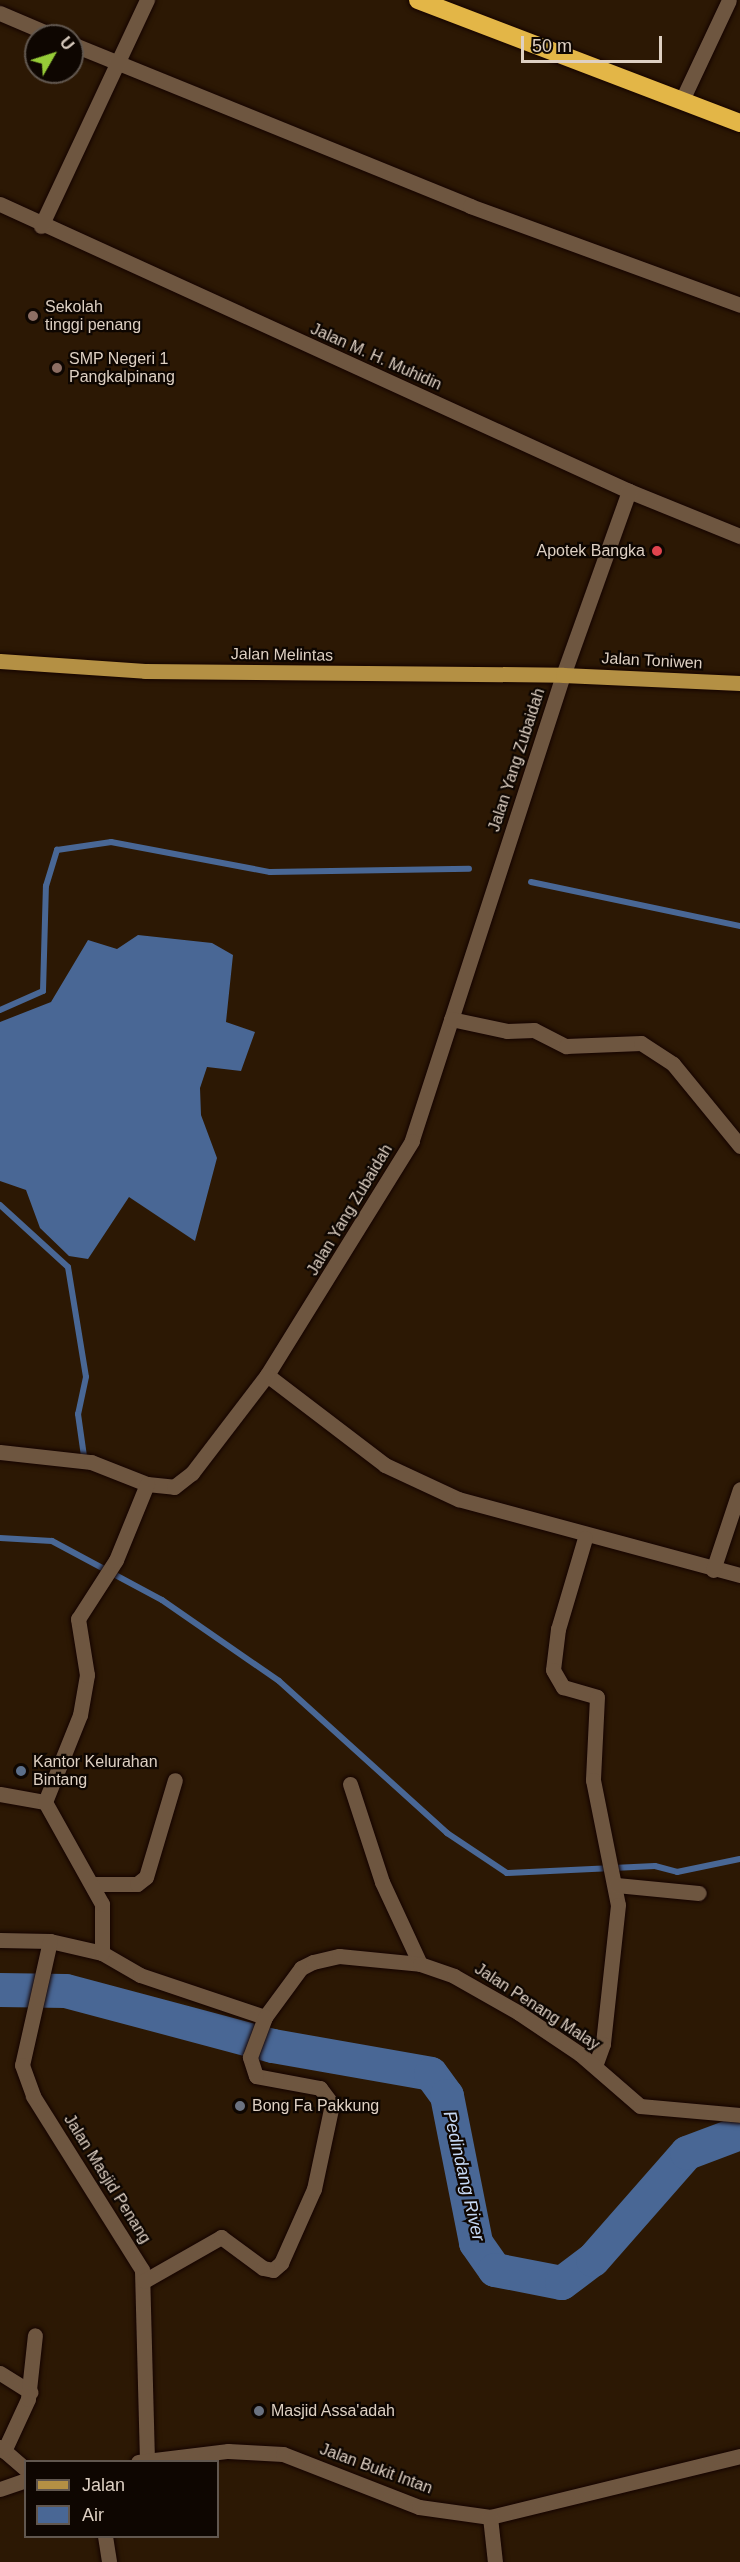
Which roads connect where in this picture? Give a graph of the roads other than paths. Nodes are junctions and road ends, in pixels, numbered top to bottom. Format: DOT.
graph roads {
  1 [pos="147,0"];
  2 [pos="729,0"];
  3 [pos="424,1"];
  4 [pos="0,14"];
  5 [pos="25,24"];
  6 [pos="84,49"];
  7 [pos="119,63"];
  8 [pos="682,100"];
  9 [pos="740,123"];
  10 [pos="0,204"];
  11 [pos="41,226"];
  12 [pos="740,305"];
  13 [pos="629,491"];
  14 [pos="740,536"];
  15 [pos="0,661"];
  16 [pos="563,675"];
  17 [pos="740,683"];
  18 [pos="451,1019"];
  19 [pos="740,1146"];
  20 [pos="267,1375"];
  21 [pos="0,1452"];
  22 [pos="147,1484"];
  23 [pos="740,1489"];
  24 [pos="585,1538"];
  25 [pos="713,1570"];
  26 [pos="740,1575"];
  27 [pos="175,1780"];
  28 [pos="350,1784"];
  29 [pos="0,1794"];
  30 [pos="45,1802"];
  31 [pos="616,1882"];
  32 [pos="94,1884"];
  33 [pos="699,1893"];
  34 [pos="0,1940"];
  35 [pos="50,1941"];
  36 [pos="102,1953"];
  37 [pos="420,1964"];
  38 [pos="265,2017"];
  39 [pos="595,2066"];
  40 [pos="740,2115"];
  41 [pos="144,2281"];
  42 [pos="35,2336"];
  43 [pos="0,2373"];
  44 [pos="30,2392"];
  45 [pos="2,2449"];
  46 [pos="740,2456"];
  47 [pos="142,2460"];
  48 [pos="151,2460"];
  49 [pos="24,2468"];
  50 [pos="24,2481"];
  51 [pos="0,2489"];
  52 [pos="490,2517"];
  53 [pos="105,2538"];
  54 [pos="109,2562"];
  55 [pos="495,2562"];
  1 -- 7 [label="street"];
  2 -- 8 [label="street"];
  3 -- 8 [label="highway"];
  4 -- 5 [label="street"];
  6 -- 7 [label="street"];
  7 -- 11 [label="street"];
  7 -- 12 [label="street"];
  8 -- 9 [label="highway"];
  10 -- 11 [label="street, Jalan M. H. Muhidin"];
  11 -- 13 [label="street, Jalan M. H. Muhidin"];
  13 -- 14 [label="street, Jalan M. H. Muhidin"];
  13 -- 16 [label="street, Jalan Yang Zubaidah"];
  15 -- 16 [label="main road, Jalan Melintas"];
  16 -- 17 [label="main road, Jalan Toniwen"];
  16 -- 18 [label="street, Jalan Yang Zubaidah"];
  18 -- 19 [label="street"];
  18 -- 20 [label="street, Jalan Yang Zubaidah"];
  20 -- 22 [label="street, Jalan Yang Zubaidah"];
  20 -- 24 [label="street"];
  21 -- 22 [label="street, Jalan Yang Zubaidah"];
  22 -- 30 [label="street"];
  23 -- 25 [label="street"];
  24 -- 25 [label="street"];
  24 -- 31 [label="street"];
  25 -- 26 [label="street"];
  27 -- 32 [label="street"];
  28 -- 37 [label="street"];
  29 -- 30 [label="street"];
  30 -- 32 [label="street"];
  31 -- 33 [label="street"];
  31 -- 39 [label="street"];
  32 -- 36 [label="street"];
  34 -- 35 [label="street"];
  35 -- 36 [label="street"];
  35 -- 41 [label="street, Jalan Masjid Penang"];
  36 -- 38 [label="street"];
  37 -- 38 [label="street, Jalan Penang Malay"];
  37 -- 39 [label="street, Jalan Penang Malay"];
  38 -- 41 [label="street, Jalan Penang Malay"];
  39 -- 40 [label="street, Jalan Penang Malay"];
  41 -- 47 [label="street, Jalan Masjid Penang"];
  42 -- 44 [label="street"];
  43 -- 44 [label="street"];
  44 -- 45 [label="street"];
  45 -- 49 [label="street"];
  46 -- 52 [label="street, Jalan Bukit Intan"];
  48 -- 52 [label="street, Jalan Bukit Intan"];
  50 -- 51 [label="street"];
  52 -- 55 [label="street"];
  53 -- 54 [label="street"];
}
